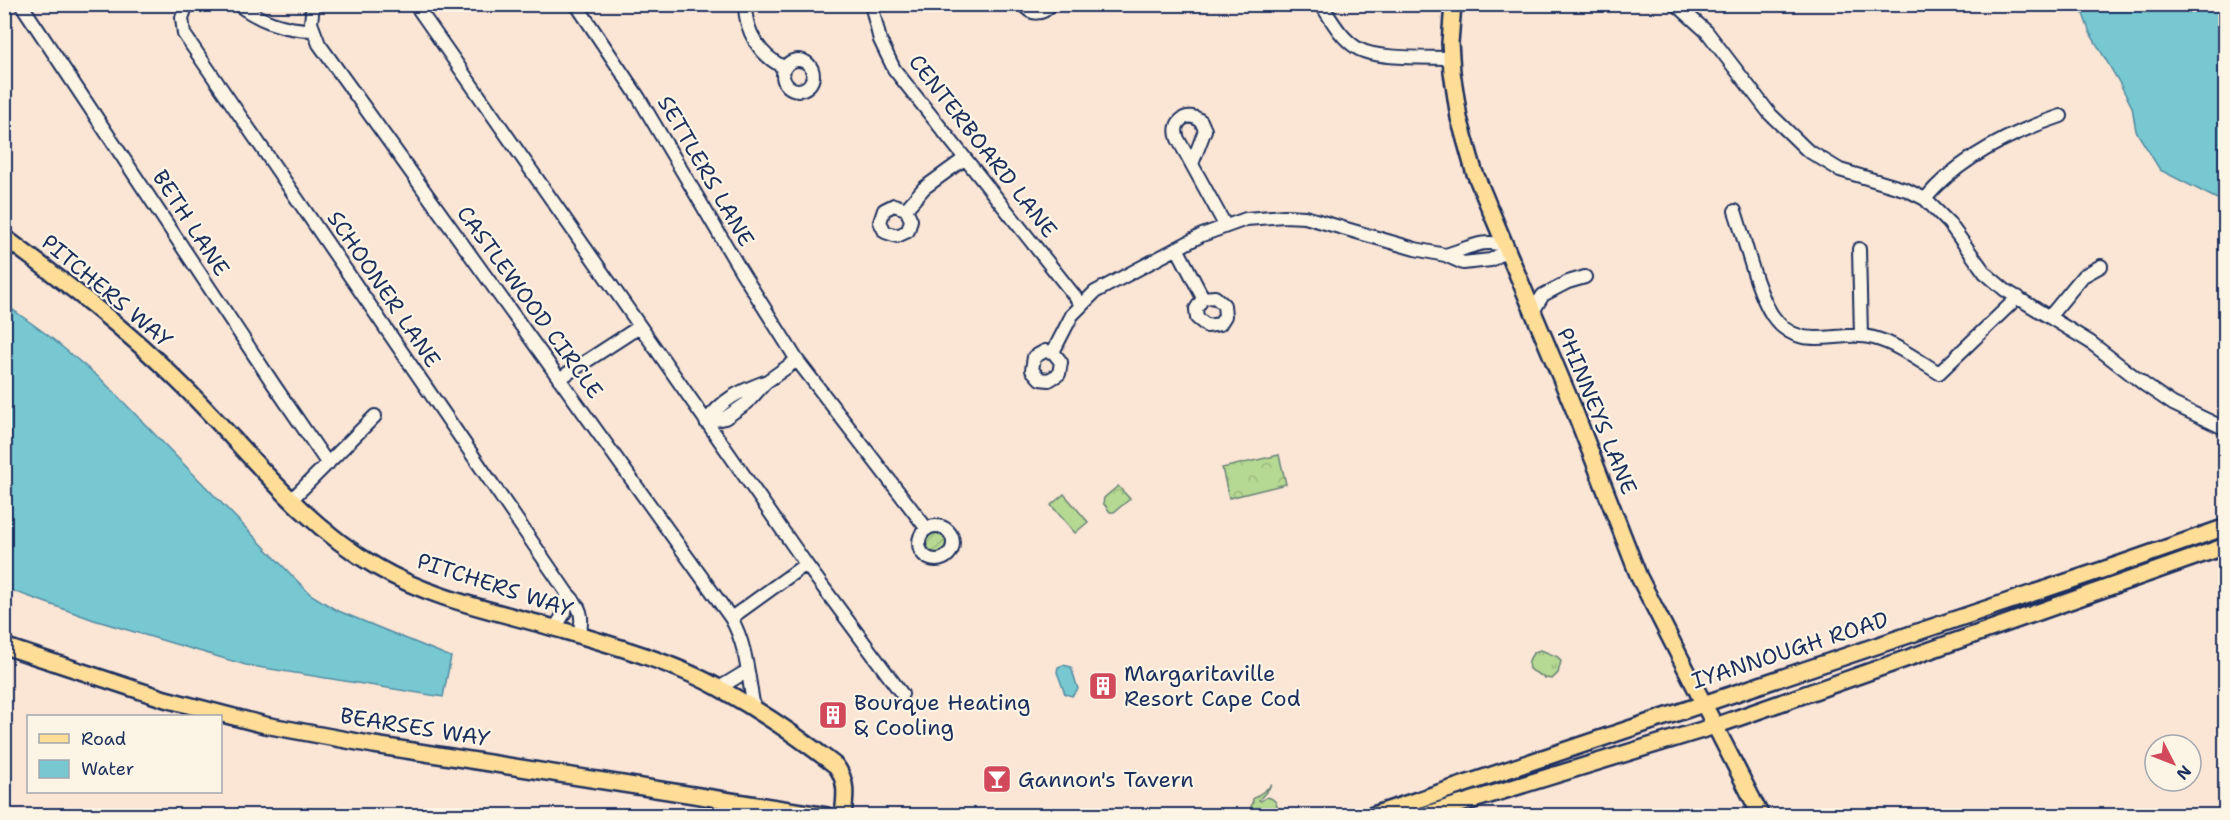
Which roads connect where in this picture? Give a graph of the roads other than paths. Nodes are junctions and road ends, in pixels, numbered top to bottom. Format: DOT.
graph roads {
  1 [pos="21,4"];
  2 [pos="187,4"];
  3 [pos="237,4"];
  4 [pos="313,4"];
  5 [pos="414,4"];
  6 [pos="576,4"];
  7 [pos="746,4"];
  8 [pos="871,4"];
  9 [pos="1023,4"];
  10 [pos="1051,4"];
  11 [pos="1321,4"];
  12 [pos="1453,4"];
  13 [pos="1676,4"];
  14 [pos="313,30"];
  15 [pos="1451,58"];
  16 [pos="785,68"];
  17 [pos="2061,116"];
  18 [pos="964,159"];
  19 [pos="1192,164"];
  20 [pos="1925,199"];
  21 [pos="906,209"];
  22 [pos="1735,211"];
  23 [pos="1225,225"];
  24 [pos="4,237"];
  25 [pos="1505,246"];
  26 [pos="1177,248"];
  27 [pos="1859,249"];
  28 [pos="1445,255"];
  29 [pos="2101,266"];
  30 [pos="1585,277"];
  31 [pos="2018,297"];
  32 [pos="1203,298"];
  33 [pos="1081,304"];
  34 [pos="1532,313"];
  35 [pos="2050,316"];
  36 [pos="639,327"];
  37 [pos="1861,336"];
  38 [pos="1053,352"];
  39 [pos="797,360"];
  40 [pos="559,379"];
  41 [pos="375,416"];
  42 [pos="706,422"];
  43 [pos="2226,429"];
  44 [pos="328,464"];
  45 [pos="291,500"];
  46 [pos="2226,527"];
  47 [pos="927,529"];
  48 [pos="2226,546"];
  49 [pos="806,564"];
  50 [pos="567,593"];
  51 [pos="730,618"];
  52 [pos="555,628"];
  53 [pos="579,636"];
  54 [pos="4,646"];
  55 [pos="747,671"];
  56 [pos="718,688"];
  57 [pos="902,694"];
  58 [pos="1703,703"];
  59 [pos="754,708"];
  60 [pos="1715,726"];
  61 [pos="827,816"];
  62 [pos="843,816"];
  63 [pos="1370,816"];
  64 [pos="1421,816"];
  65 [pos="1761,816"];
  1 -- 44 [label="street, BETH LANE"];
  2 -- 50 [label="street, SCHOONER LANE"];
  3 -- 14 [label="street"];
  4 -- 14 [label="street, CASTLEWOOD CIRCLE"];
  5 -- 36 [label="street"];
  6 -- 39 [label="street, SETTLERS LANE"];
  7 -- 16 [label="street"];
  8 -- 18 [label="street, CENTERBOARD LANE"];
  9 -- 10 [label="street"];
  11 -- 15 [label="street"];
  12 -- 15 [label="main road, PHINNEYS LANE"];
  13 -- 20 [label="street"];
  14 -- 40 [label="street, CASTLEWOOD CIRCLE"];
  15 -- 25 [label="main road, PHINNEYS LANE"];
  17 -- 20 [label="street"];
  18 -- 21 [label="street"];
  18 -- 33 [label="street, CENTERBOARD LANE"];
  19 -- 23 [label="street"];
  20 -- 31 [label="street"];
  22 -- 37 [label="street"];
  23 -- 26 [label="street"];
  23 -- 28 [label="street"];
  24 -- 45 [label="main road, PITCHERS WAY"];
  25 -- 28 [label="street"];
  25 -- 28 [label="street"];
  25 -- 34 [label="main road, PHINNEYS LANE"];
  26 -- 32 [label="street"];
  26 -- 33 [label="street"];
  27 -- 37 [label="street"];
  29 -- 35 [label="street"];
  30 -- 34 [label="street"];
  31 -- 35 [label="street"];
  31 -- 37 [label="street"];
  33 -- 38 [label="street"];
  34 -- 58 [label="main road, PHINNEYS LANE"];
  35 -- 43 [label="street"];
  36 -- 40 [label="street"];
  36 -- 42 [label="street"];
  39 -- 42 [label="street"];
  39 -- 47 [label="street, SETTLERS LANE"];
  40 -- 51 [label="street, CASTLEWOOD CIRCLE"];
  41 -- 44 [label="street"];
  42 -- 49 [label="street"];
  44 -- 45 [label="street"];
  45 -- 52 [label="main road, PITCHERS WAY"];
  46 -- 58 [label="main road, IYANNOUGH ROAD"];
  48 -- 60 [label="main road, IYANNOUGH ROAD"];
  49 -- 51 [label="street"];
  49 -- 57 [label="street"];
  50 -- 52 [label="street"];
  50 -- 53 [label="street, SCHOONER LANE"];
  51 -- 55 [label="street, CASTLEWOOD CIRCLE"];
  52 -- 53 [label="main road, PITCHERS WAY"];
  53 -- 56 [label="main road, PITCHERS WAY"];
  54 -- 61 [label="main road, BEARSES WAY"];
  55 -- 56 [label="street"];
  55 -- 59 [label="street, CASTLEWOOD CIRCLE"];
  56 -- 59 [label="main road, PITCHERS WAY"];
  58 -- 60 [label="main road, PHINNEYS LANE"];
  58 -- 63 [label="main road, IYANNOUGH ROAD"];
  59 -- 62 [label="main road, PITCHERS WAY"];
  60 -- 64 [label="main road, IYANNOUGH ROAD"];
  60 -- 65 [label="main road, PHINNEYS LANE"];
}
